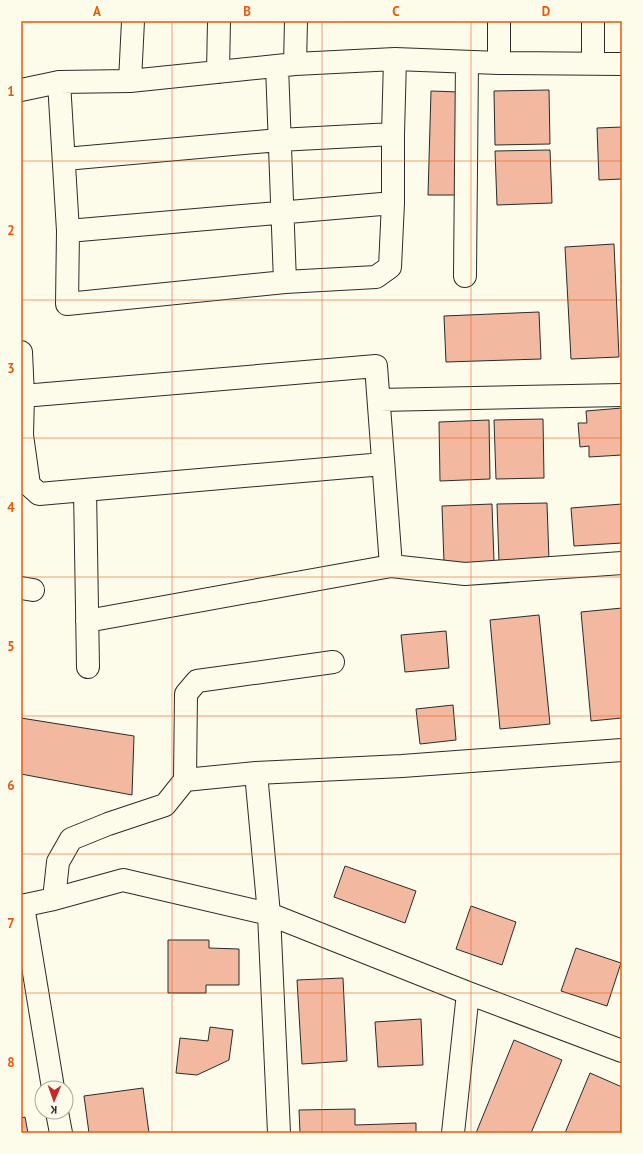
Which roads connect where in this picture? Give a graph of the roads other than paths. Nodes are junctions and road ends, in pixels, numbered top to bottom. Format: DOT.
graph roads {
  1 [pos="133,21"];
  2 [pos="219,21"];
  3 [pos="296,21"];
  4 [pos="499,21"];
  5 [pos="593,21"];
  6 [pos="396,60"];
  7 [pos="467,62"];
  8 [pos="499,63"];
  9 [pos="593,64"];
  10 [pos="622,64"];
  11 [pos="286,65"];
  12 [pos="218,72"];
  13 [pos="130,81"];
  14 [pos="59,82"];
  15 [pos="21,90"];
  16 [pos="393,134"];
  17 [pos="279,140"];
  18 [pos="65,160"];
  19 [pos="393,203"];
  20 [pos="282,213"];
  21 [pos="68,231"];
  22 [pos="465,276"];
  23 [pos="285,282"];
  24 [pos="21,352"];
  25 [pos="622,395"];
  26 [pos="23,396"];
  27 [pos="379,400"];
  28 [pos="22,435"];
  29 [pos="383,464"];
  30 [pos="85,490"];
  31 [pos="622,563"];
  32 [pos="391,566"];
  33 [pos="87,621"];
  34 [pos="333,662"];
  35 [pos="88,667"];
  36 [pos="622,750"];
  37 [pos="256,773"];
  38 [pos="185,780"];
  39 [pos="54,899"];
  40 [pos="22,906"];
  41 [pos="269,914"];
  42 [pos="468,993"];
  43 [pos="622,1052"];
  44 [pos="52,1080"];
  45 [pos="59,1120"];
  46 [pos="61,1133"];
  47 [pos="279,1133"];
  48 [pos="453,1133"];
  1 -- 13 [label="street"];
  2 -- 12 [label="street"];
  3 -- 11 [label="street"];
  4 -- 8 [label="street"];
  5 -- 9 [label="street"];
  6 -- 7 [label="street"];
  6 -- 11 [label="street"];
  6 -- 16 [label="street"];
  7 -- 8 [label="street"];
  7 -- 22 [label="street"];
  8 -- 9 [label="street"];
  9 -- 10 [label="street"];
  11 -- 12 [label="street"];
  11 -- 17 [label="street"];
  12 -- 13 [label="street"];
  13 -- 14 [label="street"];
  14 -- 15 [label="street"];
  14 -- 18 [label="street"];
  16 -- 17 [label="street"];
  16 -- 19 [label="street"];
  17 -- 18 [label="street"];
  17 -- 20 [label="street"];
  18 -- 21 [label="street"];
  19 -- 20 [label="street"];
  19 -- 23 [label="street"];
  20 -- 21 [label="street"];
  20 -- 23 [label="street"];
  21 -- 23 [label="street"];
  24 -- 26 [label="street"];
  25 -- 27 [label="street"];
  26 -- 27 [label="street"];
  26 -- 28 [label="street"];
  27 -- 29 [label="street"];
  28 -- 30 [label="street"];
  29 -- 30 [label="street"];
  29 -- 32 [label="street"];
  30 -- 33 [label="street"];
  31 -- 32 [label="street"];
  32 -- 33 [label="street"];
  33 -- 35 [label="street"];
  34 -- 38 [label="street"];
  36 -- 37 [label="street"];
  37 -- 38 [label="street"];
  37 -- 41 [label="street"];
  38 -- 39 [label="street"];
  39 -- 40 [label="street"];
  39 -- 41 [label="street"];
  40 -- 44 [label="street"];
  41 -- 42 [label="street"];
  41 -- 47 [label="street"];
  42 -- 43 [label="street"];
  42 -- 48 [label="street"];
  45 -- 46 [label="street"];
}
